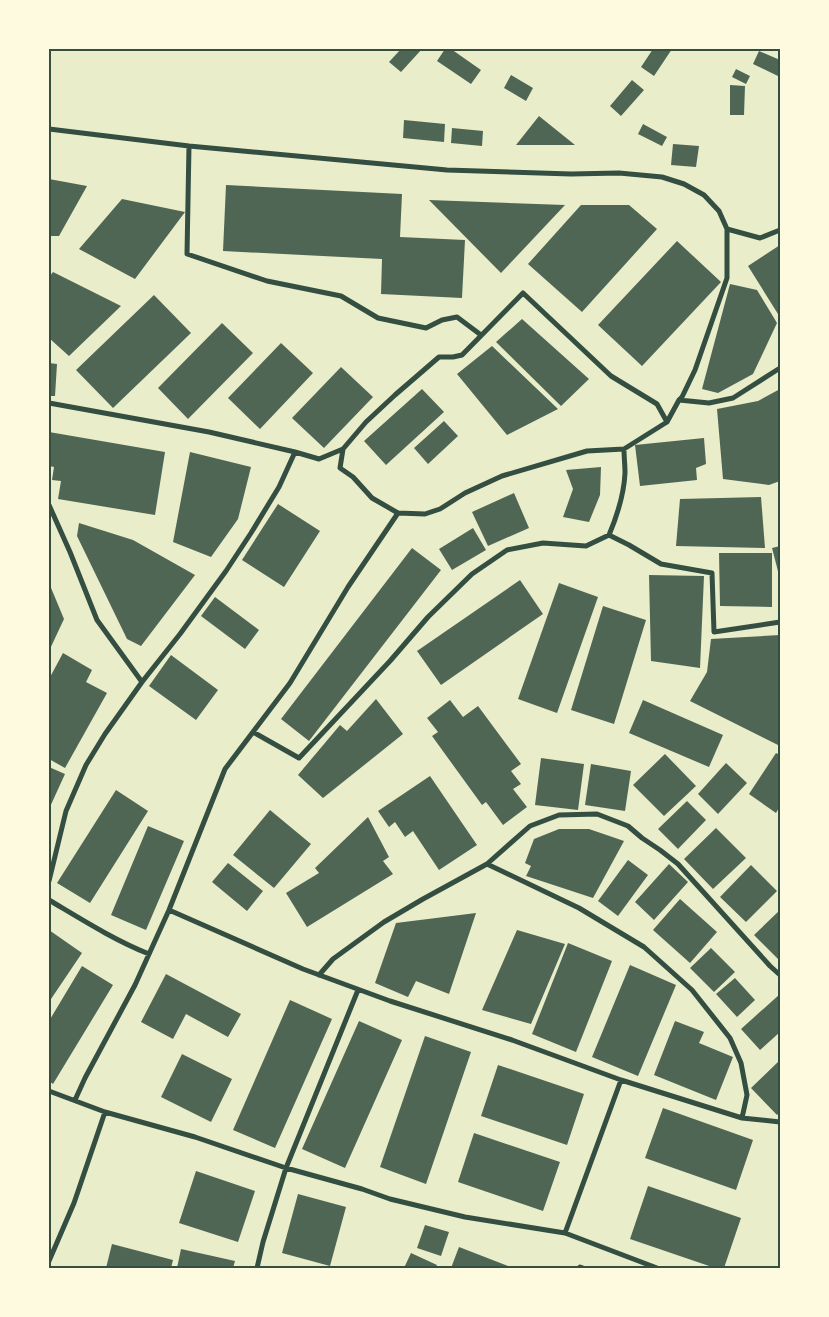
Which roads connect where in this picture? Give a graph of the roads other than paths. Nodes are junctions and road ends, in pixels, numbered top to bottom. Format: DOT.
graph roads {
  1 [pos="49,129"];
  2 [pos="189,146"];
  3 [pos="726,230"];
  4 [pos="780,230"];
  5 [pos="481,335"];
  6 [pos="780,368"];
  7 [pos="679,400"];
  8 [pos="49,403"];
  9 [pos="667,422"];
  10 [pos="343,449"];
  11 [pos="624,449"];
  12 [pos="296,452"];
  13 [pos="49,505"];
  14 [pos="398,513"];
  15 [pos="609,535"];
  16 [pos="780,622"];
  17 [pos="142,682"];
  18 [pos="253,732"];
  19 [pos="487,864"];
  20 [pos="49,881"];
  21 [pos="49,900"];
  22 [pos="169,910"];
  23 [pos="149,954"];
  24 [pos="319,975"];
  25 [pos="780,975"];
  26 [pos="358,990"];
  27 [pos="621,1080"];
  28 [pos="49,1091"];
  29 [pos="75,1100"];
  30 [pos="105,1112"];
  31 [pos="742,1118"];
  32 [pos="780,1122"];
  33 [pos="286,1168"];
  34 [pos="565,1233"];
  35 [pos="49,1261"];
  36 [pos="257,1268"];
  37 [pos="657,1268"];
  1 -- 2 [label="street"];
  2 -- 3 [label="street"];
  2 -- 5 [label="street"];
  3 -- 4 [label="street"];
  3 -- 7 [label="street"];
  5 -- 9 [label="street"];
  5 -- 10 [label="street"];
  6 -- 7 [label="street"];
  7 -- 9 [label="street"];
  8 -- 12 [label="street"];
  9 -- 11 [label="street"];
  10 -- 12 [label="street"];
  10 -- 14 [label="street"];
  11 -- 14 [label="street"];
  11 -- 15 [label="street"];
  12 -- 17 [label="street"];
  13 -- 17 [label="street"];
  14 -- 18 [label="street"];
  15 -- 16 [label="street"];
  15 -- 18 [label="street"];
  17 -- 20 [label="street"];
  18 -- 22 [label="street"];
  19 -- 24 [label="street"];
  19 -- 25 [label="street"];
  19 -- 31 [label="street"];
  21 -- 23 [label="street"];
  22 -- 23 [label="street"];
  22 -- 24 [label="street"];
  23 -- 29 [label="street"];
  24 -- 26 [label="street"];
  26 -- 27 [label="street"];
  26 -- 33 [label="street"];
  27 -- 31 [label="street"];
  27 -- 34 [label="street"];
  28 -- 29 [label="street"];
  29 -- 30 [label="street"];
  30 -- 33 [label="street"];
  30 -- 35 [label="street"];
  31 -- 32 [label="street"];
  33 -- 34 [label="street"];
  33 -- 36 [label="street"];
  34 -- 37 [label="street"];
}
